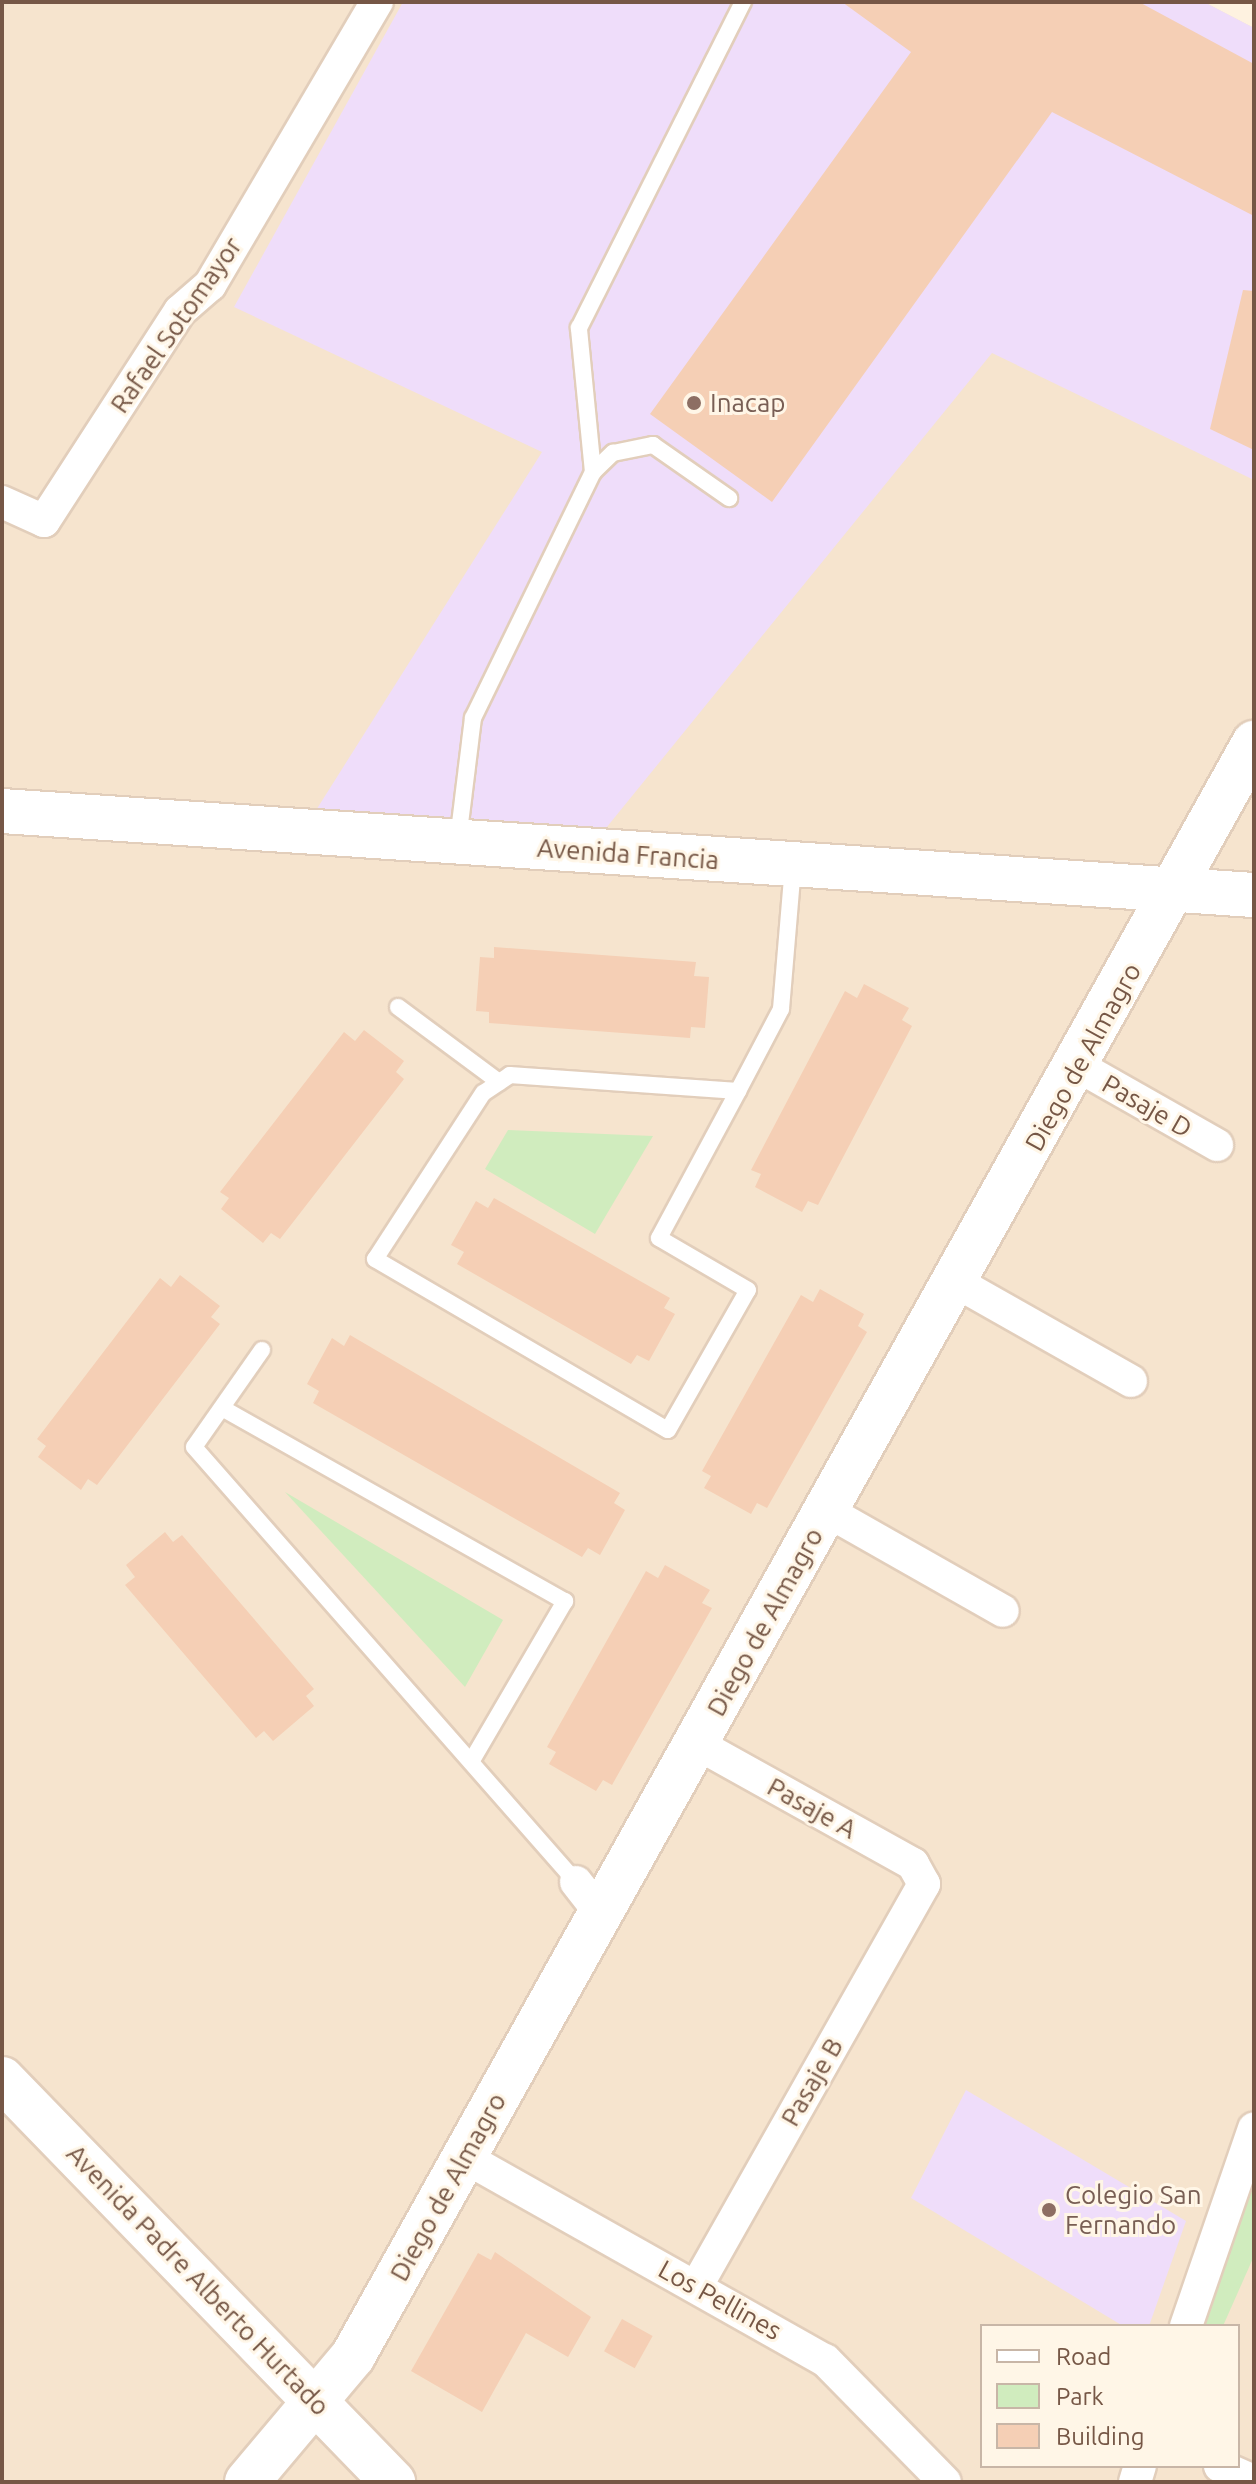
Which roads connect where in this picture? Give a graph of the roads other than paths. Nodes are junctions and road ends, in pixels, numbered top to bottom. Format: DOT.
graph roads {
  1 [pos="377,2"];
  2 [pos="743,2"];
  3 [pos="593,472"];
  4 [pos="729,498"];
  5 [pos="2,502"];
  6 [pos="1254,743"];
  7 [pos="2,811"];
  8 [pos="458,843"];
  9 [pos="793,864"];
  10 [pos="1178,888"];
  11 [pos="1254,895"];
  12 [pos="398,1007"];
  13 [pos="1078,1066"];
  14 [pos="499,1082"];
  15 [pos="738,1091"];
  16 [pos="1217,1145"];
  17 [pos="956,1282"];
  18 [pos="262,1350"];
  19 [pos="1131,1381"];
  20 [pos="222,1408"];
  21 [pos="827,1511"];
  22 [pos="1003,1611"];
  23 [pos="697,1744"];
  24 [pos="471,1762"];
  25 [pos="924,1876"];
  26 [pos="589,1898"];
  27 [pos="2,2079"];
  28 [pos="1254,2128"];
  29 [pos="464,2157"];
  30 [pos="696,2287"];
  31 [pos="1187,2324"];
  32 [pos="316,2402"];
  33 [pos="1225,2468"];
  34 [pos="1254,2481"];
  35 [pos="247,2482"];
  36 [pos="393,2482"];
  37 [pos="945,2482"];
  1 -- 5 [label="street, Rafael Sotomayor"];
  2 -- 3 [label="lane"];
  3 -- 4 [label="lane"];
  3 -- 8 [label="lane"];
  6 -- 10 [label="street, Diego de Almagro"];
  7 -- 8 [label="street, Avenida Francia"];
  8 -- 9 [label="street, Avenida Francia"];
  9 -- 10 [label="street, Avenida Francia"];
  9 -- 15 [label="lane"];
  10 -- 11 [label="street, Avenida Francia"];
  10 -- 13 [label="street, Diego de Almagro"];
  12 -- 14 [label="lane"];
  13 -- 16 [label="street, Pasaje D"];
  13 -- 17 [label="street, Diego de Almagro"];
  14 -- 15 [label="lane"];
  14 -- 15 [label="lane"];
  17 -- 19 [label="street"];
  17 -- 21 [label="street, Diego de Almagro"];
  18 -- 20 [label="lane"];
  20 -- 24 [label="lane"];
  20 -- 24 [label="lane"];
  21 -- 22 [label="street"];
  21 -- 23 [label="street, Diego de Almagro"];
  23 -- 25 [label="street, Pasaje A"];
  23 -- 26 [label="street, Diego de Almagro"];
  24 -- 26 [label="lane"];
  25 -- 30 [label="street, Pasaje B"];
  26 -- 29 [label="street, Diego de Almagro"];
  27 -- 32 [label="street, Avenida Padre Alberto Hurtado"];
  28 -- 31 [label="street"];
  29 -- 30 [label="street, Los Pellines"];
  29 -- 32 [label="street, Diego de Almagro"];
  30 -- 37 [label="street, Los Pellines"];
  32 -- 35 [label="street, Diego de Almagro"];
  32 -- 36 [label="street, Avenida Padre Alberto Hurtado"];
  33 -- 34 [label="street"];
}
